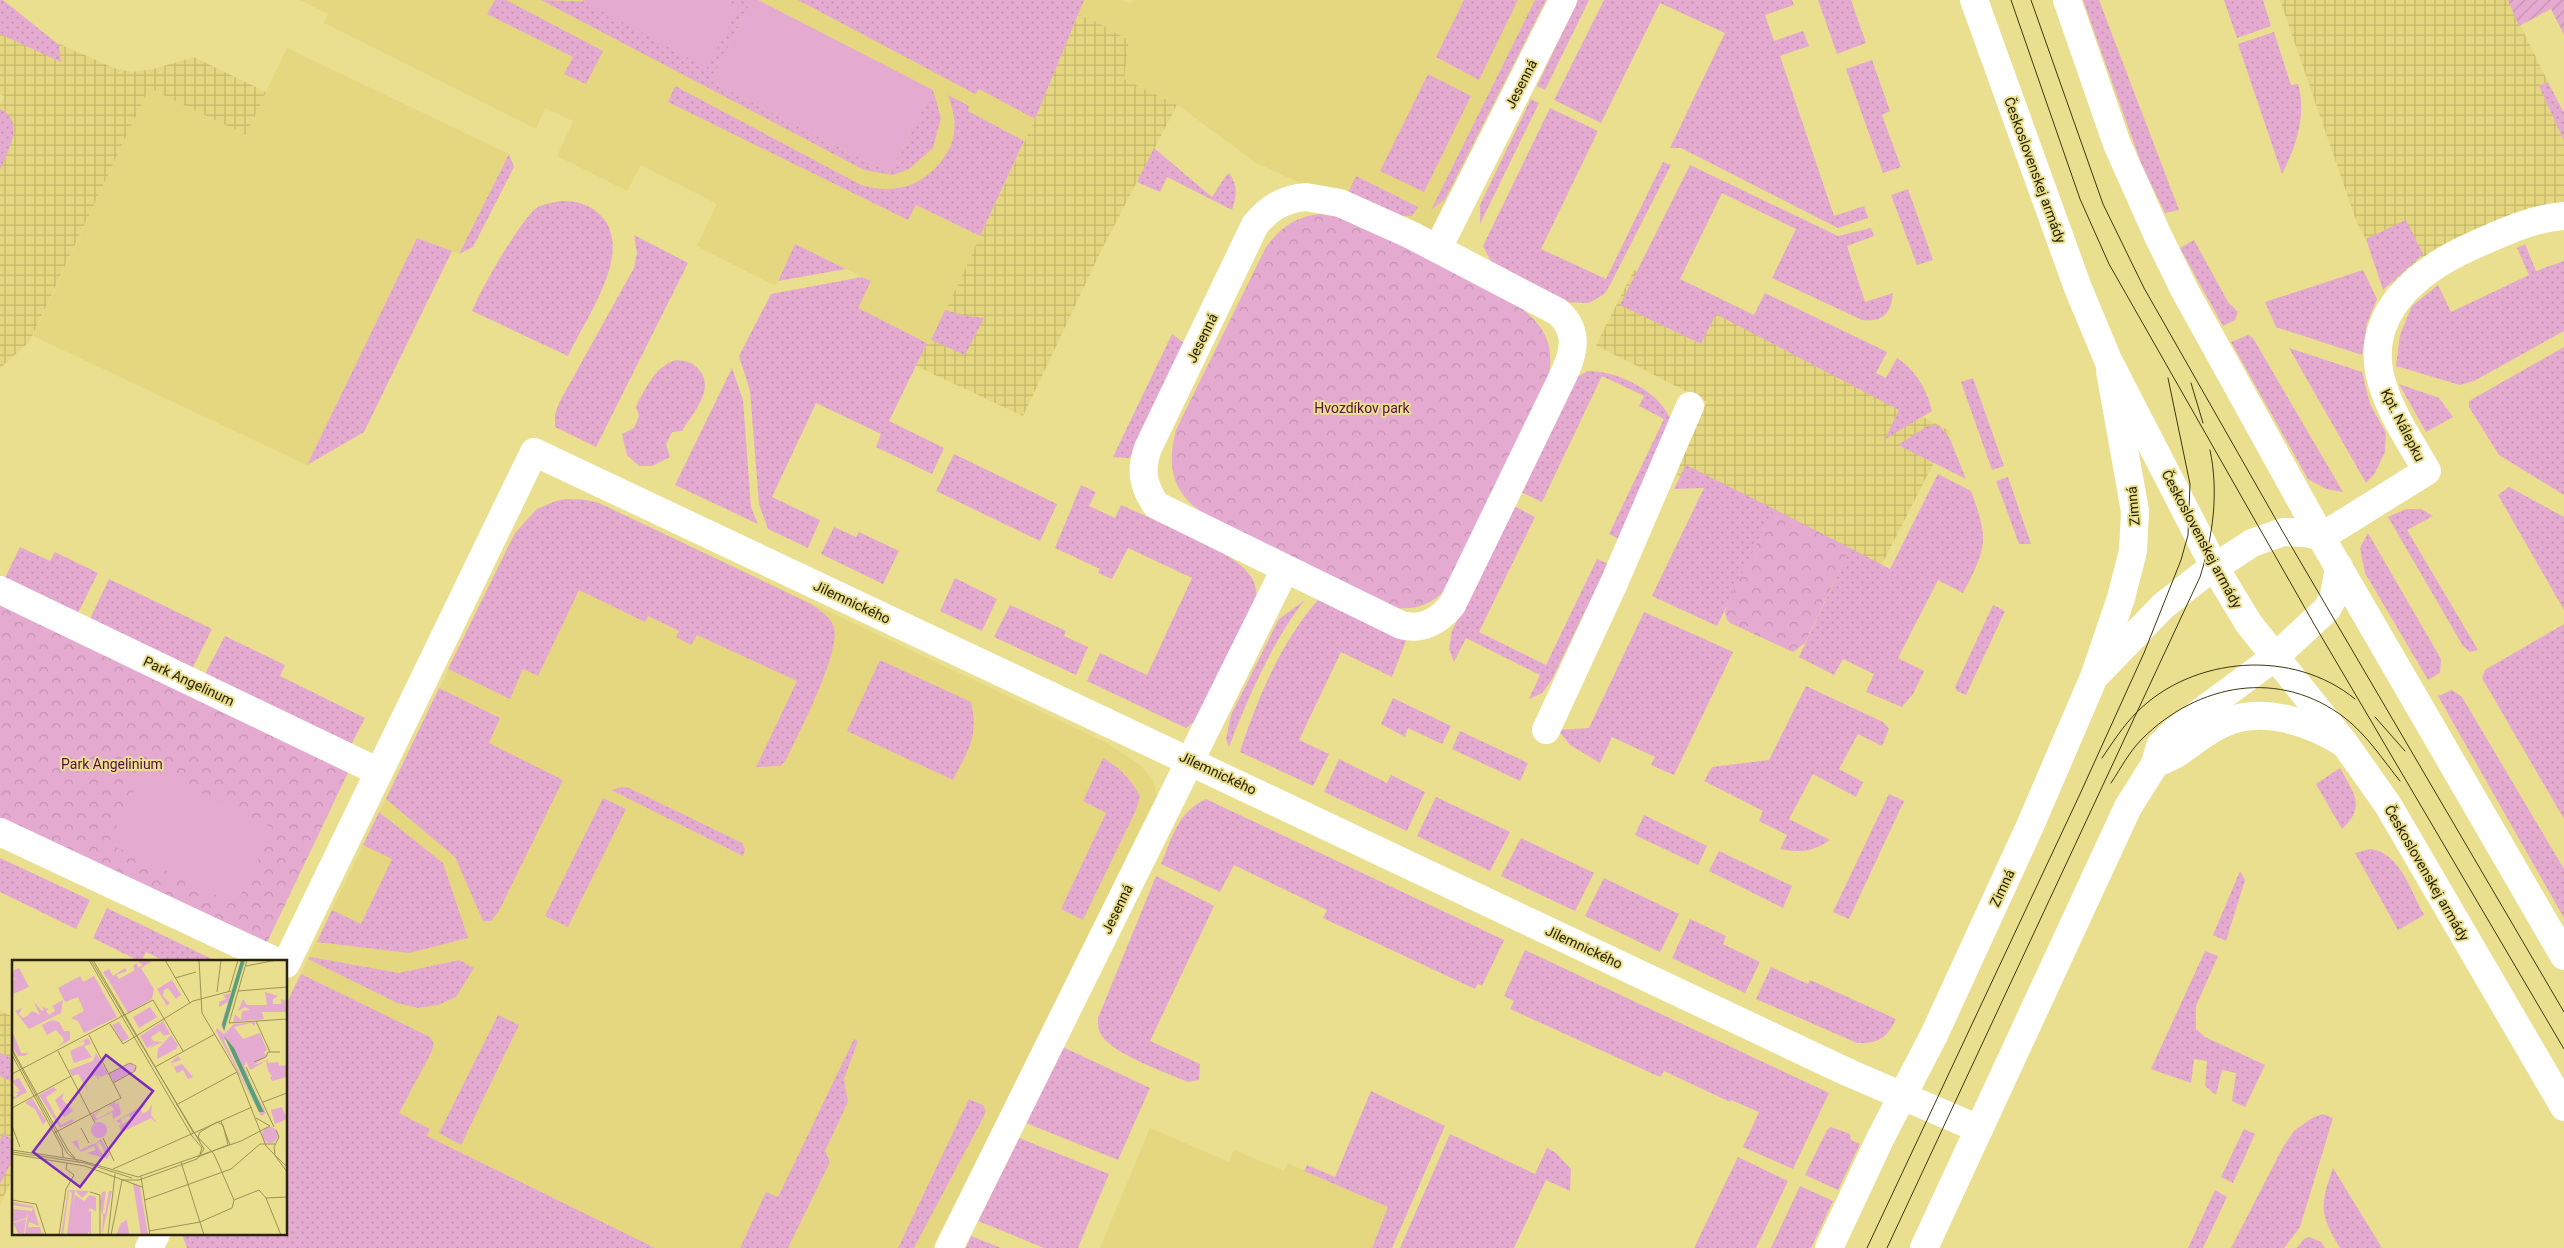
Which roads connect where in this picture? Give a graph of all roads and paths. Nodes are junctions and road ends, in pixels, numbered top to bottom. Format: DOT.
graph roads {
  1 [pos="1563,0"];
  2 [pos="1974,0"];
  3 [pos="2066,0"];
  4 [pos="2564,216"];
  5 [pos="1438,248"];
  6 [pos="2108,360"];
  7 [pos="1690,406"];
  8 [pos="2321,537"];
  9 [pos="2339,567"];
  10 [pos="2214,568"];
  11 [pos="1285,569"];
  12 [pos="0,590"];
  13 [pos="2275,657"];
  14 [pos="2094,677"];
  15 [pos="1546,730"];
  16 [pos="2345,744"];
  17 [pos="1190,760"];
  18 [pos="2155,764"];
  19 [pos="379,772"];
  20 [pos="0,832"];
  21 [pos="2564,956"];
  22 [pos="273,960"];
  23 [pos="288,960"];
  24 [pos="1902,1095"];
  25 [pos="2564,1107"];
  26 [pos="1979,1129"];
  27 [pos="155,1236"];
  28 [pos="149,1248"];
  29 [pos="950,1248"];
  30 [pos="1829,1248"];
  31 [pos="1924,1248"];
  1 -- 5 [label="street, Jesenná"];
  2 -- 6 [label="street, Československej armády"];
  3 -- 8 [label="street"];
  4 -- 8 [label="street, Kpt. Nálepku"];
  5 -- 11 [label="street, Jesenná"];
  5 -- 11 [label="street, Jesenná"];
  6 -- 10 [label="street, Československej armády"];
  6 -- 14 [label="street, Zimná"];
  7 -- 15 [label="street"];
  8 -- 9 [label="street"];
  8 -- 10 [label="street, Zimná"];
  9 -- 13 [label="street"];
  9 -- 21 [label="street"];
  10 -- 13 [label="street, Československej armády"];
  10 -- 14 [label="street, Zimná"];
  11 -- 17 [label="street, Jesenná"];
  12 -- 19 [label="street, Park Angelinum"];
  13 -- 16 [label="street, Československej armády"];
  13 -- 18 [label="street"];
  14 -- 24 [label="street, Zimná"];
  16 -- 18 [label="street"];
  16 -- 25 [label="street, Československej armády"];
  17 -- 19 [label="street, Jilemnického"];
  17 -- 24 [label="street, Jilemnického"];
  17 -- 29 [label="street, Jesenná"];
  18 -- 26 [label="street"];
  19 -- 23 [label="street"];
  20 -- 22 [label="street"];
  24 -- 26 [label="street"];
  24 -- 30 [label="street, Zimná"];
  26 -- 31 [label="street"];
  27 -- 28 [label="street"];
}
